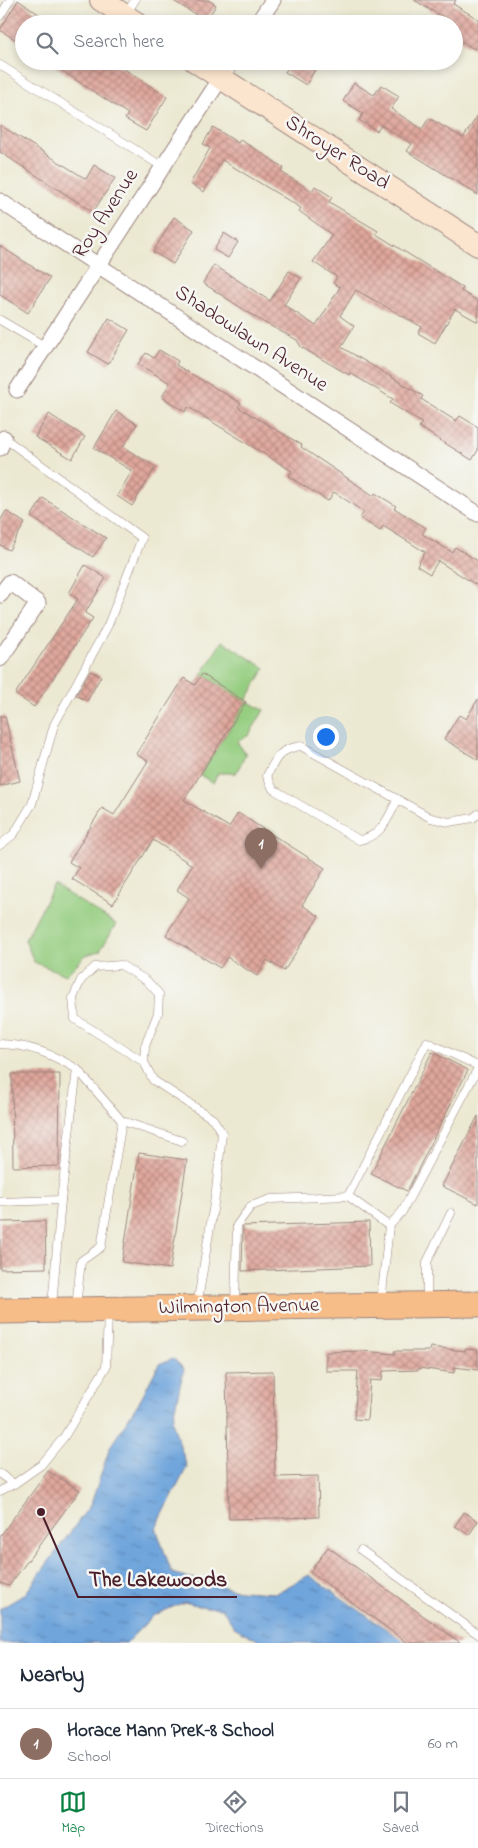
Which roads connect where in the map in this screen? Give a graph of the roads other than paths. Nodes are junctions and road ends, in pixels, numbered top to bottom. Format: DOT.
graph roads {
  1 [pos="10,0"];
  2 [pos="101,0"];
  3 [pos="273,0"];
  4 [pos="132,13"];
  5 [pos="264,15"];
  6 [pos="0,16"];
  7 [pos="0,65"];
  8 [pos="227,70"];
  9 [pos="163,167"];
  10 [pos="0,201"];
  11 [pos="478,245"];
  12 [pos="98,265"];
  13 [pos="0,320"];
  14 [pos="46,346"];
  15 [pos="17,390"];
  16 [pos="1,440"];
  17 [pos="478,514"];
  18 [pos="0,595"];
  19 [pos="0,659"];
  20 [pos="398,799"];
  21 [pos="478,814"];
  22 [pos="0,845"];
  23 [pos="0,1044"];
  24 [pos="144,1062"];
  25 [pos="478,1067"];
  26 [pos="77,1069"];
  27 [pos="122,1121"];
  28 [pos="182,1140"];
  29 [pos="348,1196"];
  30 [pos="61,1200"];
  31 [pos="0,1202"];
  32 [pos="451,1214"];
  33 [pos="390,1226"];
  34 [pos="427,1304"];
  35 [pos="478,1304"];
  36 [pos="381,1305"];
  37 [pos="235,1307"];
  38 [pos="197,1308"];
  39 [pos="64,1309"];
  40 [pos="108,1309"];
  41 [pos="0,1311"];
  42 [pos="0,1474"];
  43 [pos="14,1484"];
  44 [pos="0,1491"];
  45 [pos="361,1550"];
  46 [pos="478,1634"];
  1 -- 6 [label="lane"];
  2 -- 4 [label="main road"];
  3 -- 5 [label="street"];
  7 -- 9 [label="lane"];
  8 -- 9 [label="street, Roy Avenue"];
  8 -- 11 [label="main road, Shroyer Road"];
  9 -- 12 [label="street, Roy Avenue"];
  10 -- 12 [label="street, Shadowlawn Avenue"];
  12 -- 14 [label="street, Roy Avenue"];
  12 -- 17 [label="street, Shadowlawn Avenue"];
  13 -- 14 [label="lane"];
  14 -- 15 [label="street, Roy Avenue"];
  16 -- 22 [label="lane"];
  18 -- 19 [label="street"];
  20 -- 20 [label="lane"];
  20 -- 21 [label="lane"];
  23 -- 26 [label="lane"];
  24 -- 24 [label="lane"];
  24 -- 38 [label="lane"];
  25 -- 29 [label="lane"];
  25 -- 33 [label="lane"];
  26 -- 27 [label="lane"];
  26 -- 30 [label="lane"];
  27 -- 28 [label="lane"];
  27 -- 39 [label="lane"];
  29 -- 33 [label="lane"];
  29 -- 37 [label="lane"];
  30 -- 31 [label="lane"];
  30 -- 39 [label="lane"];
  32 -- 34 [label="lane"];
  33 -- 36 [label="lane"];
  34 -- 35 [label="main road, Wilmington Avenue"];
  34 -- 36 [label="main road, Wilmington Avenue"];
  36 -- 37 [label="main road, Wilmington Avenue"];
  37 -- 38 [label="main road, Wilmington Avenue"];
  38 -- 40 [label="main road, Wilmington Avenue"];
  39 -- 40 [label="main road, Wilmington Avenue"];
  39 -- 41 [label="main road, Wilmington Avenue"];
  40 -- 43 [label="lane"];
  42 -- 43 [label="lane"];
  43 -- 44 [label="lane"];
  45 -- 46 [label="lane"];
}
